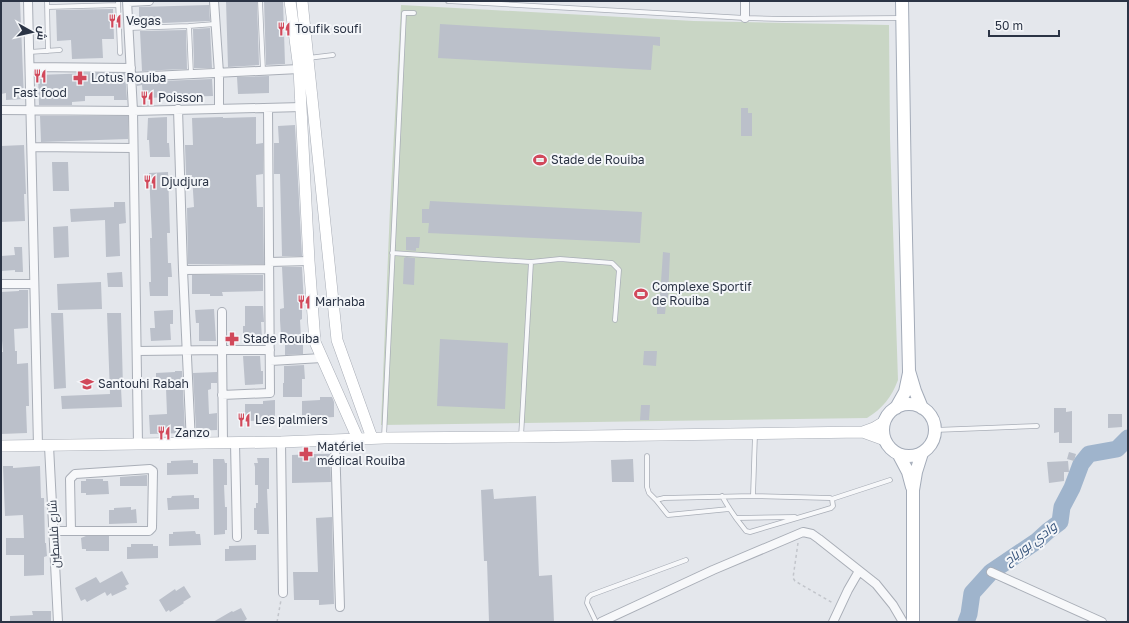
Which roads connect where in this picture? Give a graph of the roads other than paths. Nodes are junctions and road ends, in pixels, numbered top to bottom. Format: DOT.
graph roads {
  1 [pos="28,1"];
  2 [pos="47,1"];
  3 [pos="149,1"];
  4 [pos="214,1"];
  5 [pos="260,1"];
  6 [pos="290,1"];
  7 [pos="302,1"];
  8 [pos="448,1"];
  9 [pos="745,1"];
  10 [pos="902,1"];
  11 [pos="128,2"];
  12 [pos="118,3"];
  13 [pos="47,7"];
  14 [pos="414,13"];
  15 [pos="745,18"];
  16 [pos="902,18"];
  17 [pos="216,24"];
  18 [pos="189,26"];
  19 [pos="129,28"];
  20 [pos="60,50"];
  21 [pos="48,51"];
  22 [pos="29,52"];
  23 [pos="120,54"];
  24 [pos="333,55"];
  25 [pos="308,58"];
  26 [pos="30,67"];
  27 [pos="131,68"];
  28 [pos="299,69"];
  29 [pos="263,71"];
  30 [pos="219,73"];
  31 [pos="191,74"];
  32 [pos="131,77"];
  33 [pos="307,105"];
  34 [pos="268,108"];
  35 [pos="178,109"];
  36 [pos="219,109"];
  37 [pos="1,110"];
  38 [pos="30,110"];
  39 [pos="133,111"];
  40 [pos="32,147"];
  41 [pos="133,148"];
  42 [pos="392,253"];
  43 [pos="309,261"];
  44 [pos="531,262"];
  45 [pos="269,266"];
  46 [pos="183,270"];
  47 [pos="1,284"];
  48 [pos="34,284"];
  49 [pos="222,312"];
  50 [pos="615,320"];
  51 [pos="186,350"];
  52 [pos="222,350"];
  53 [pos="270,350"];
  54 [pos="137,351"];
  55 [pos="322,358"];
  56 [pos="270,361"];
  57 [pos="910,371"];
  58 [pos="222,395"];
  59 [pos="896,408"];
  60 [pos="922,408"];
  61 [pos="884,422"];
  62 [pos="1038,426"];
  63 [pos="935,430"];
  64 [pos="863,432"];
  65 [pos="755,434"];
  66 [pos="372,438"];
  67 [pos="384,438"];
  68 [pos="521,438"];
  69 [pos="358,439"];
  70 [pos="335,440"];
  71 [pos="885,440"];
  72 [pos="281,442"];
  73 [pos="191,443"];
  74 [pos="223,443"];
  75 [pos="234,443"];
  76 [pos="138,444"];
  77 [pos="1,446"];
  78 [pos="43,446"];
  79 [pos="922,453"];
  80 [pos="900,455"];
  81 [pos="647,456"];
  82 [pos="890,480"];
  83 [pos="912,490"];
  84 [pos="722,496"];
  85 [pos="753,496"];
  86 [pos="832,499"];
  87 [pos="656,500"];
  88 [pos="729,509"];
  89 [pos="800,517"];
  90 [pos="736,518"];
  91 [pos="71,531"];
  92 [pos="54,532"];
  93 [pos="237,537"];
  94 [pos="686,560"];
  95 [pos="858,571"];
  96 [pos="991,572"];
  97 [pos="283,593"];
  98 [pos="340,607"];
  99 [pos="58,622"];
  100 [pos="596,622"];
  101 [pos="601,622"];
  102 [pos="833,622"];
  103 [pos="903,622"];
  104 [pos="913,622"];
  105 [pos="1102,622"];
  1 -- 22 [label="street, شارع فلسطين"];
  2 -- 13 [label="lane"];
  3 -- 11 [label="street"];
  4 -- 17 [label="street"];
  5 -- 29 [label="lane"];
  6 -- 28 [label="street"];
  7 -- 25 [label="street"];
  8 -- 15 [label="lane"];
  9 -- 15 [label="street"];
  10 -- 16 [label="main road"];
  11 -- 19 [label="street"];
  12 -- 13 [label="lane"];
  12 -- 23 [label="lane"];
  13 -- 21 [label="lane"];
  14 -- 42 [label="lane"];
  15 -- 16 [label="lane"];
  16 -- 57 [label="main road"];
  17 -- 18 [label="lane"];
  17 -- 30 [label="street"];
  18 -- 19 [label="lane"];
  18 -- 31 [label="lane"];
  19 -- 27 [label="street"];
  20 -- 21 [label="lane"];
  21 -- 22 [label="lane"];
  22 -- 26 [label="street, شارع فلسطين"];
  24 -- 25 [label="lane"];
  25 -- 33 [label="street"];
  26 -- 27 [label="street"];
  26 -- 38 [label="street, شارع فلسطين"];
  27 -- 32 [label="street"];
  28 -- 29 [label="street"];
  28 -- 33 [label="street"];
  29 -- 30 [label="street"];
  30 -- 31 [label="street"];
  30 -- 36 [label="street"];
  31 -- 32 [label="street"];
  32 -- 39 [label="street"];
  33 -- 34 [label="street"];
  33 -- 43 [label="street"];
  33 -- 66 [label="street"];
  34 -- 36 [label="street"];
  34 -- 45 [label="street"];
  35 -- 36 [label="street"];
  35 -- 39 [label="street"];
  35 -- 46 [label="street"];
  37 -- 38 [label="street"];
  38 -- 39 [label="street"];
  38 -- 40 [label="street, شارع فلسطين"];
  39 -- 41 [label="street"];
  40 -- 41 [label="street"];
  40 -- 48 [label="street, شارع فلسطين"];
  41 -- 54 [label="street"];
  42 -- 44 [label="lane"];
  42 -- 67 [label="lane"];
  43 -- 45 [label="street"];
  43 -- 55 [label="street"];
  44 -- 50 [label="lane"];
  44 -- 68 [label="lane"];
  45 -- 46 [label="street"];
  45 -- 53 [label="street"];
  46 -- 51 [label="street"];
  47 -- 48 [label="street"];
  48 -- 78 [label="street, شارع فلسطين"];
  49 -- 52 [label="street"];
  51 -- 52 [label="street"];
  51 -- 54 [label="street"];
  51 -- 73 [label="street"];
  52 -- 53 [label="street"];
  52 -- 58 [label="street"];
  53 -- 56 [label="street"];
  54 -- 76 [label="street"];
  55 -- 56 [label="street"];
  55 -- 69 [label="street"];
  56 -- 58 [label="street"];
  57 -- 59 [label="main road"];
  57 -- 60 [label="main road"];
  58 -- 74 [label="street"];
  59 -- 60 [label="main road"];
  59 -- 61 [label="main road"];
  60 -- 63 [label="main road"];
  61 -- 64 [label="street"];
  61 -- 71 [label="main road"];
  62 -- 63 [label="lane"];
  63 -- 79 [label="main road"];
  64 -- 65 [label="street"];
  64 -- 71 [label="street"];
  65 -- 68 [label="street"];
  65 -- 85 [label="lane"];
  66 -- 67 [label="street"];
  66 -- 69 [label="street"];
  67 -- 68 [label="street"];
  69 -- 70 [label="street"];
  70 -- 72 [label="street"];
  70 -- 98 [label="street"];
  71 -- 80 [label="main road"];
  72 -- 75 [label="street"];
  72 -- 97 [label="street"];
  73 -- 74 [label="street"];
  73 -- 76 [label="street"];
  74 -- 75 [label="street"];
  75 -- 93 [label="street"];
  76 -- 78 [label="street"];
  77 -- 78 [label="street"];
  78 -- 92 [label="street, شارع فلسطين"];
  79 -- 80 [label="main road"];
  79 -- 83 [label="main road"];
  80 -- 83 [label="main road"];
  81 -- 87 [label="lane"];
  82 -- 86 [label="lane"];
  83 -- 104 [label="main road"];
  84 -- 85 [label="lane"];
  84 -- 87 [label="lane"];
  84 -- 88 [label="lane"];
  85 -- 86 [label="lane"];
  86 -- 89 [label="lane"];
  87 -- 88 [label="lane"];
  88 -- 90 [label="lane"];
  89 -- 90 [label="lane"];
  89 -- 90 [label="lane"];
  91 -- 91 [label="street"];
  91 -- 92 [label="street"];
  92 -- 99 [label="street, شارع فلسطين"];
  94 -- 100 [label="lane"];
  95 -- 101 [label="street"];
  95 -- 102 [label="street"];
  95 -- 103 [label="street"];
  96 -- 105 [label="street"];
}
